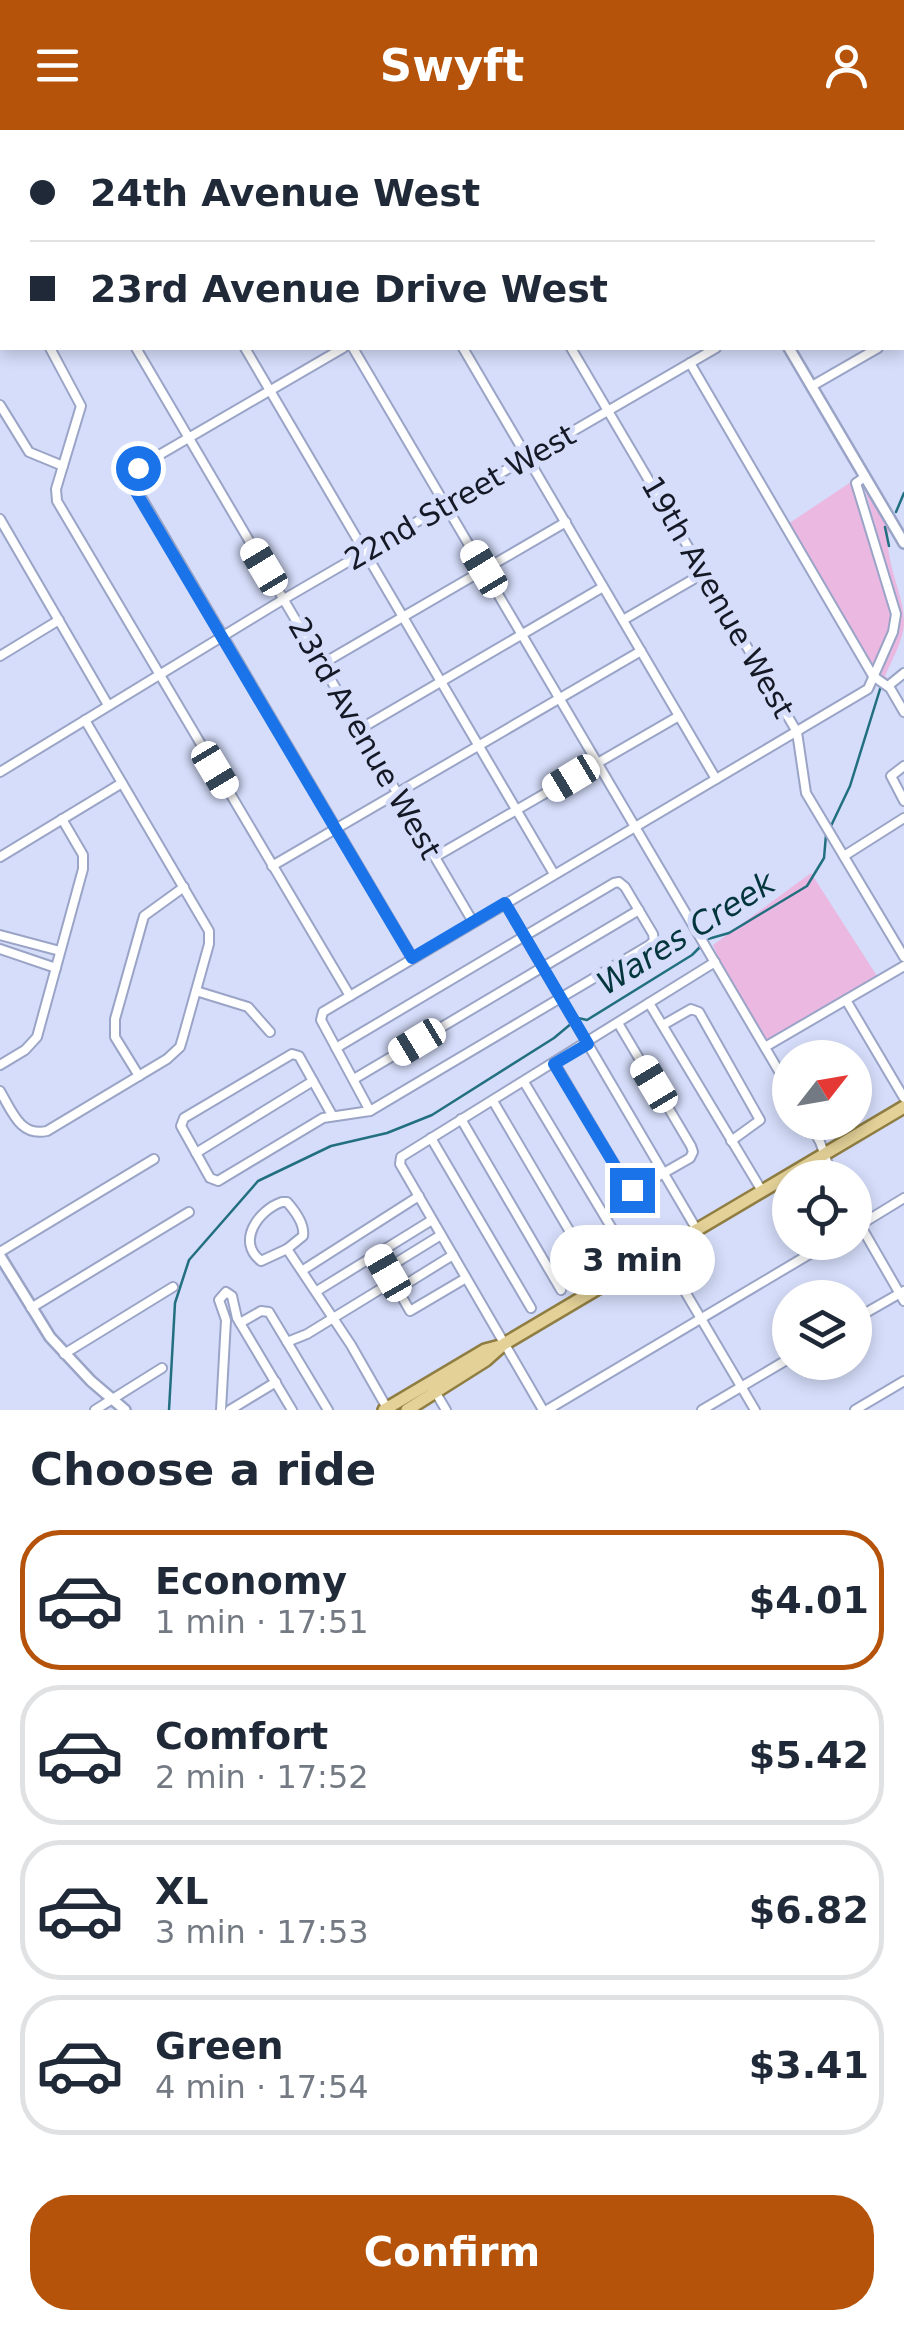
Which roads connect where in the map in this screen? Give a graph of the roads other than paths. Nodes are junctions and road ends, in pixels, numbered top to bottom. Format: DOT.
graph roads {
  1 [pos="51,350"];
  2 [pos="137,350"];
  3 [pos="246,350"];
  4 [pos="340,350"];
  5 [pos="355,350"];
  6 [pos="463,350"];
  7 [pos="572,350"];
  8 [pos="713,350"];
  9 [pos="790,350"];
  10 [pos="875,350"];
  11 [pos="690,363"];
  12 [pos="812,386"];
  13 [pos="270,390"];
  14 [pos="0,405"];
  15 [pos="608,411"];
  16 [pos="189,438"];
  17 [pos="528,458"];
  18 [pos="63,466"];
  19 [pos="865,478"];
  20 [pos="446,505"];
  21 [pos="0,519"];
  22 [pos="566,522"];
  23 [pos="4,537"];
  24 [pos="904,543"];
  25 [pos="364,552"];
  26 [pos="484,569"];
  27 [pos="704,573"];
  28 [pos="603,587"];
  29 [pos="284,599"];
  30 [pos="403,616"];
  31 [pos="60,620"];
  32 [pos="623,620"];
  33 [pos="522,634"];
  34 [pos="221,637"];
  35 [pos="641,651"];
  36 [pos="0,656"];
  37 [pos="322,664"];
  38 [pos="904,673"];
  39 [pos="158,674"];
  40 [pos="441,681"];
  41 [pos="882,682"];
  42 [pos="560,698"];
  43 [pos="108,706"];
  44 [pos="904,712"];
  45 [pos="679,716"];
  46 [pos="85,720"];
  47 [pos="360,729"];
  48 [pos="797,732"];
  49 [pos="478,744"];
  50 [pos="598,762"];
  51 [pos="904,766"];
  52 [pos="0,772"];
  53 [pos="716,780"];
  54 [pos="122,783"];
  55 [pos="398,793"];
  56 [pos="904,801"];
  57 [pos="517,810"];
  58 [pos="904,818"];
  59 [pos="62,820"];
  60 [pos="636,827"];
  61 [pos="335,830"];
  62 [pos="0,856"];
  63 [pos="844,856"];
  64 [pos="435,857"];
  65 [pos="272,866"];
  66 [pos="554,874"];
  67 [pos="184,887"];
  68 [pos="505,903"];
  69 [pos="639,910"];
  70 [pos="473,922"];
  71 [pos="0,935"];
  72 [pos="524,936"];
  73 [pos="0,949"];
  74 [pos="60,952"];
  75 [pos="904,957"];
  76 [pos="412,958"];
  77 [pos="715,962"];
  78 [pos="904,966"];
  79 [pos="56,968"];
  80 [pos="542,968"];
  81 [pos="196,992"];
  82 [pos="350,996"];
  83 [pos="560,998"];
  84 [pos="846,1000"];
  85 [pos="649,1003"];
  86 [pos="618,1023"];
  87 [pos="663,1026"];
  88 [pos="270,1032"];
  89 [pos="588,1044"];
  90 [pos="765,1047"];
  91 [pos="336,1048"];
  92 [pos="772,1059"];
  93 [pos="554,1064"];
  94 [pos="0,1065"];
  95 [pos="139,1076"];
  96 [pos="354,1079"];
  97 [pos="313,1082"];
  98 [pos="524,1082"];
  99 [pos="0,1092"];
  100 [pos="904,1098"];
  101 [pos="492,1101"];
  102 [pos="904,1107"];
  103 [pos="370,1111"];
  104 [pos="332,1115"];
  105 [pos="461,1120"];
  106 [pos="431,1138"];
  107 [pos="819,1140"];
  108 [pos="731,1141"];
  109 [pos="196,1153"];
  110 [pos="823,1155"];
  111 [pos="154,1159"];
  112 [pos="825,1160"];
  113 [pos="663,1174"];
  114 [pos="762,1192"];
  115 [pos="419,1196"];
  116 [pos="904,1198"];
  117 [pos="189,1212"];
  118 [pos="872,1215"];
  119 [pos="432,1220"];
  120 [pos="697,1230"];
  121 [pos="441,1234"];
  122 [pos="872,1247"];
  123 [pos="288,1249"];
  124 [pos="661,1251"];
  125 [pos="0,1254"];
  126 [pos="377,1254"];
  127 [pos="453,1255"];
  128 [pos="799,1260"];
  129 [pos="634,1267"];
  130 [pos="303,1270"];
  131 [pos="593,1271"];
  132 [pos="466,1278"];
  133 [pos="392,1280"];
  134 [pos="173,1287"];
  135 [pos="561,1290"];
  136 [pos="317,1291"];
  137 [pos="902,1295"];
  138 [pos="32,1308"];
  139 [pos="530,1308"];
  140 [pos="872,1311"];
  141 [pos="233,1318"];
  142 [pos="333,1318"];
  143 [pos="701,1318"];
  144 [pos="287,1342"];
  145 [pos="504,1344"];
  146 [pos="64,1354"];
  147 [pos="162,1368"];
  148 [pos="772,1369"];
  149 [pos="904,1381"];
  150 [pos="276,1382"];
  151 [pos="433,1387"];
  152 [pos="741,1387"];
  153 [pos="112,1399"];
  154 [pos="386,1409"];
  155 [pos="95,1410"];
  156 [pos="125,1410"];
  157 [pos="221,1410"];
  158 [pos="230,1410"];
  159 [pos="292,1410"];
  160 [pos="328,1410"];
  161 [pos="407,1410"];
  162 [pos="446,1410"];
  163 [pos="545,1410"];
  164 [pos="702,1410"];
  165 [pos="755,1410"];
  166 [pos="855,1410"];
  1 -- 18 [label="street"];
  2 -- 16 [label="street, 23rd Avenue West"];
  3 -- 13 [label="street"];
  4 -- 13 [label="street"];
  5 -- 20 [label="street"];
  6 -- 17 [label="street"];
  7 -- 15 [label="street, 19th Avenue West"];
  8 -- 11 [label="street, 22nd Street West"];
  9 -- 12 [label="street"];
  10 -- 12 [label="street"];
  11 -- 15 [label="street, 22nd Street West"];
  11 -- 41 [label="street"];
  12 -- 19 [label="street"];
  13 -- 16 [label="street"];
  13 -- 25 [label="street"];
  14 -- 18 [label="street"];
  15 -- 17 [label="street, 22nd Street West"];
  15 -- 27 [label="street, 19th Avenue West"];
  16 -- 29 [label="street, 23rd Avenue West"];
  16 -- 34 [label="street"];
  17 -- 20 [label="street, 22nd Street West"];
  17 -- 22 [label="street"];
  18 -- 39 [label="street"];
  19 -- 24 [label="street"];
  19 -- 41 [label="street"];
  20 -- 25 [label="street, 22nd Street West"];
  20 -- 26 [label="street"];
  21 -- 23 [label="street"];
  22 -- 26 [label="street"];
  22 -- 28 [label="street"];
  23 -- 31 [label="street"];
  25 -- 29 [label="street, 22nd Street West"];
  25 -- 30 [label="street"];
  26 -- 30 [label="street"];
  26 -- 33 [label="street"];
  27 -- 32 [label="street"];
  27 -- 48 [label="street, 19th Avenue West"];
  28 -- 32 [label="street"];
  28 -- 33 [label="street"];
  29 -- 34 [label="street, 22nd Street West"];
  29 -- 37 [label="street, 23rd Avenue West"];
  30 -- 37 [label="street"];
  30 -- 40 [label="street"];
  31 -- 36 [label="street"];
  31 -- 43 [label="street"];
  32 -- 35 [label="street"];
  33 -- 40 [label="street"];
  33 -- 42 [label="street"];
  34 -- 39 [label="street, 22nd Street West"];
  34 -- 61 [label="street"];
  35 -- 42 [label="street"];
  35 -- 45 [label="street"];
  37 -- 47 [label="street, 23rd Avenue West"];
  38 -- 41 [label="street"];
  39 -- 43 [label="street, 22nd Street West"];
  39 -- 65 [label="street"];
  40 -- 47 [label="street"];
  40 -- 49 [label="street"];
  41 -- 44 [label="street"];
  41 -- 48 [label="street"];
  42 -- 49 [label="street"];
  42 -- 50 [label="street"];
  43 -- 46 [label="street, 22nd Street West"];
  45 -- 50 [label="street"];
  45 -- 53 [label="street"];
  46 -- 52 [label="street, 22nd Street West"];
  46 -- 54 [label="street"];
  47 -- 55 [label="street, 23rd Avenue West"];
  48 -- 53 [label="street"];
  48 -- 63 [label="street, 19th Avenue West"];
  49 -- 55 [label="street"];
  49 -- 57 [label="street"];
  50 -- 57 [label="street"];
  50 -- 60 [label="street"];
  51 -- 56 [label="street"];
  53 -- 60 [label="street"];
  54 -- 59 [label="street"];
  54 -- 67 [label="street"];
  55 -- 61 [label="street"];
  55 -- 64 [label="street, 23rd Avenue West"];
  57 -- 64 [label="street"];
  57 -- 66 [label="street"];
  58 -- 63 [label="street"];
  59 -- 62 [label="street"];
  59 -- 74 [label="street"];
  60 -- 66 [label="street"];
  60 -- 77 [label="street"];
  61 -- 65 [label="street"];
  61 -- 76 [label="street"];
  63 -- 75 [label="street, 19th Avenue West"];
  64 -- 70 [label="street, 23rd Avenue West"];
  65 -- 82 [label="street"];
  66 -- 68 [label="street"];
  67 -- 81 [label="street"];
  67 -- 95 [label="street"];
  68 -- 70 [label="street"];
  68 -- 72 [label="street"];
  69 -- 72 [label="street"];
  69 -- 80 [label="street"];
  69 -- 83 [label="street"];
  70 -- 76 [label="street"];
  71 -- 74 [label="street"];
  72 -- 80 [label="street"];
  72 -- 91 [label="street"];
  73 -- 79 [label="street"];
  74 -- 79 [label="street"];
  76 -- 82 [label="street"];
  77 -- 85 [label="street"];
  77 -- 90 [label="street"];
  78 -- 84 [label="street"];
  79 -- 94 [label="street"];
  80 -- 83 [label="street"];
  80 -- 96 [label="street"];
  81 -- 88 [label="street"];
  81 -- 95 [label="street"];
  82 -- 91 [label="street"];
  83 -- 89 [label="street"];
  83 -- 103 [label="street"];
  84 -- 90 [label="street"];
  84 -- 100 [label="street"];
  85 -- 86 [label="street"];
  85 -- 87 [label="street"];
  86 -- 89 [label="street"];
  86 -- 113 [label="street"];
  87 -- 108 [label="street"];
  87 -- 108 [label="street"];
  89 -- 93 [label="street"];
  89 -- 113 [label="street"];
  90 -- 92 [label="street"];
  91 -- 96 [label="street"];
  93 -- 98 [label="street"];
  93 -- 113 [label="street"];
  95 -- 99 [label="street"];
  96 -- 103 [label="street"];
  97 -- 104 [label="street"];
  97 -- 109 [label="street"];
  97 -- 109 [label="street"];
  98 -- 101 [label="street"];
  98 -- 129 [label="street"];
  101 -- 105 [label="street"];
  101 -- 131 [label="street"];
  102 -- 110 [label="main road"];
  103 -- 104 [label="street"];
  104 -- 109 [label="street"];
  105 -- 106 [label="street"];
  105 -- 135 [label="street"];
  106 -- 115 [label="street"];
  106 -- 139 [label="street"];
  107 -- 110 [label="street"];
  108 -- 114 [label="street"];
  110 -- 112 [label="street"];
  110 -- 114 [label="main road"];
  111 -- 125 [label="street"];
  113 -- 120 [label="street"];
  114 -- 120 [label="main road"];
  115 -- 119 [label="street"];
  115 -- 130 [label="street"];
  116 -- 118 [label="street"];
  117 -- 138 [label="street"];
  119 -- 121 [label="street"];
  119 -- 126 [label="street"];
  120 -- 124 [label="main road"];
  121 -- 127 [label="street"];
  121 -- 133 [label="street"];
  122 -- 137 [label="street"];
  123 -- 123 [label="street"];
  123 -- 130 [label="street"];
  124 -- 129 [label="main road"];
  124 -- 143 [label="street"];
  125 -- 138 [label="street"];
  126 -- 133 [label="street"];
  126 -- 136 [label="street"];
  127 -- 132 [label="street"];
  127 -- 133 [label="street"];
  128 -- 143 [label="street"];
  129 -- 145 [label="main road"];
  130 -- 136 [label="street"];
  132 -- 133 [label="street"];
  132 -- 145 [label="street"];
  133 -- 142 [label="street"];
  134 -- 146 [label="street"];
  136 -- 142 [label="street"];
  137 -- 140 [label="street"];
  138 -- 146 [label="street"];
  141 -- 144 [label="street"];
  141 -- 150 [label="street"];
  141 -- 157 [label="street"];
  142 -- 144 [label="street"];
  142 -- 154 [label="street"];
  143 -- 152 [label="street"];
  143 -- 163 [label="street"];
  144 -- 160 [label="street"];
  145 -- 151 [label="main road"];
  145 -- 163 [label="street"];
  146 -- 153 [label="street"];
  147 -- 153 [label="street"];
  148 -- 152 [label="street"];
  149 -- 166 [label="street"];
  150 -- 158 [label="street"];
  150 -- 159 [label="street"];
  151 -- 154 [label="main road"];
  151 -- 161 [label="main road"];
  151 -- 162 [label="street"];
  152 -- 164 [label="street"];
  152 -- 165 [label="street"];
  153 -- 155 [label="street"];
  153 -- 156 [label="street"];
}
